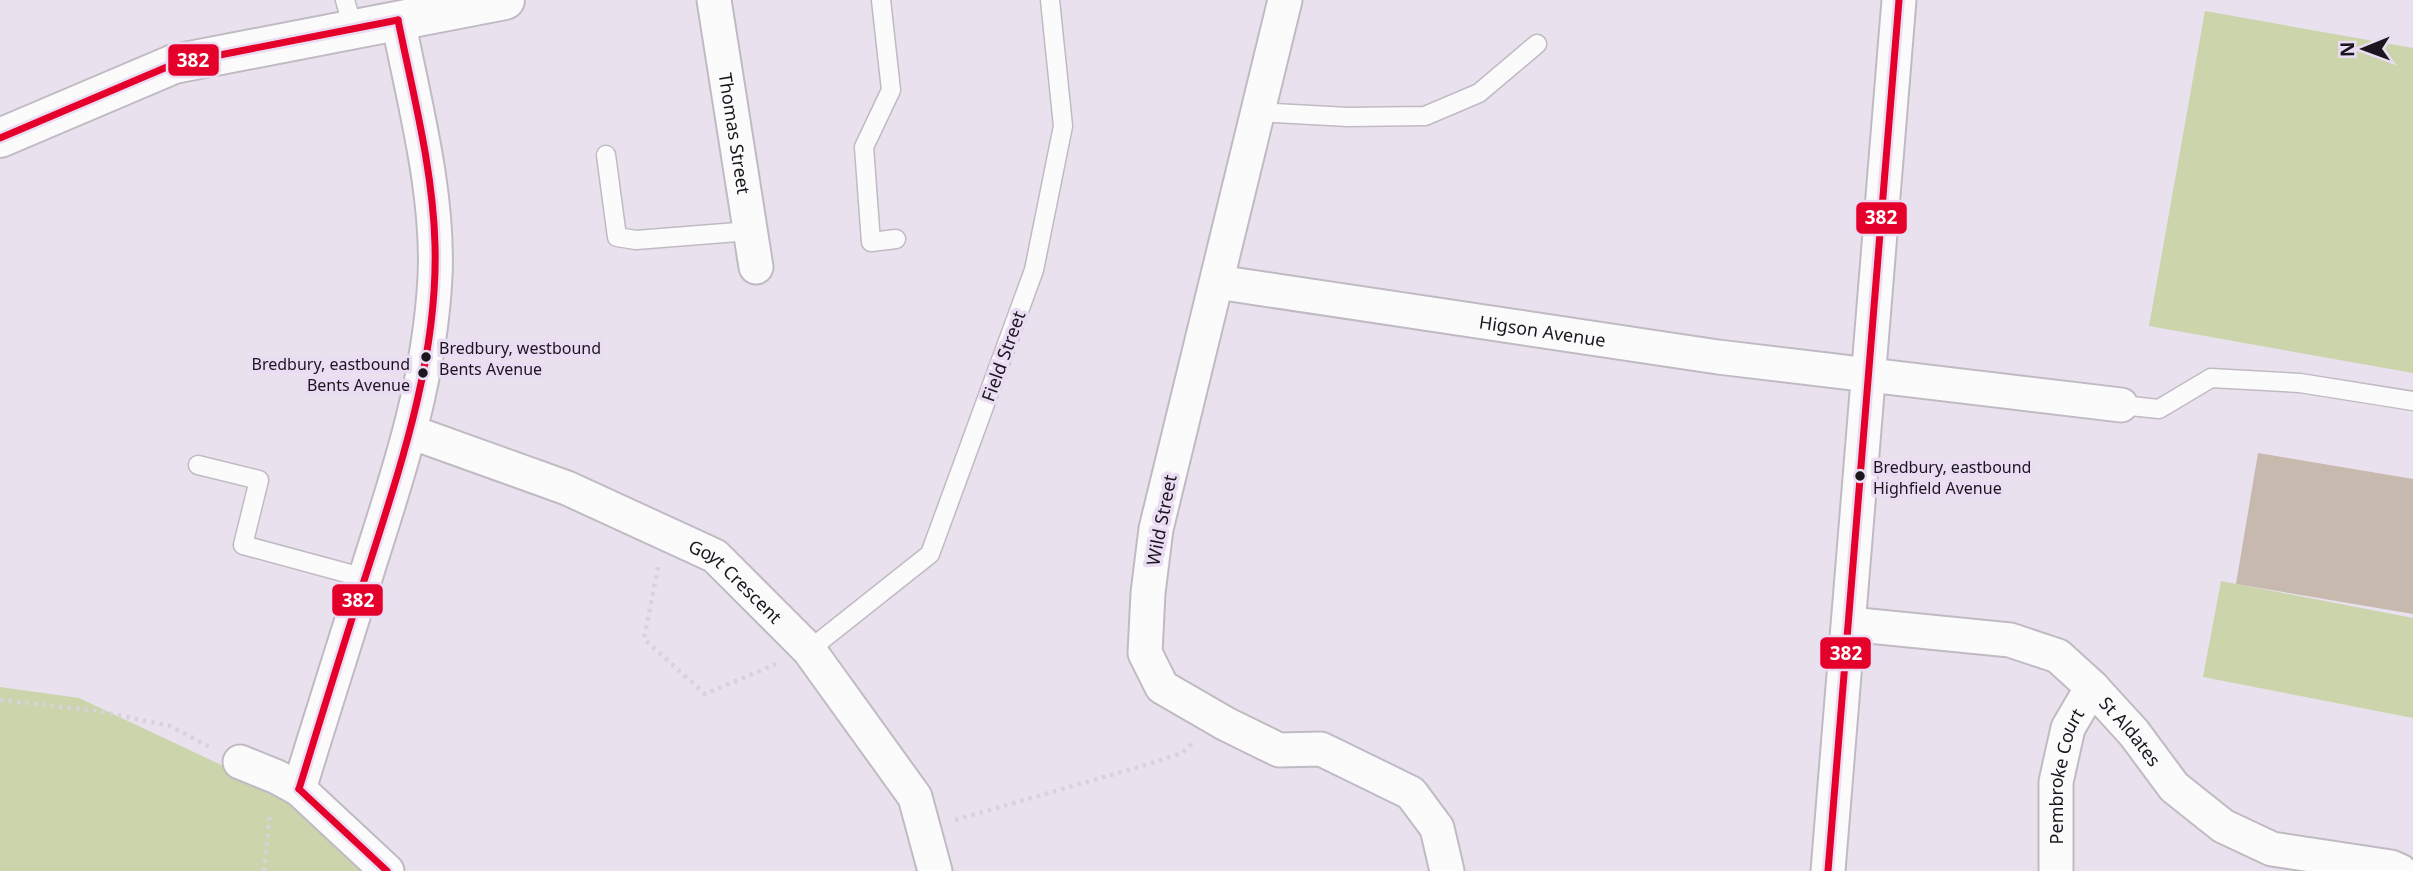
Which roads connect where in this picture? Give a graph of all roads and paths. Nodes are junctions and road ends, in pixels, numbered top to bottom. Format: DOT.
graph roads {
  1 [pos="505,0"];
  2 [pos="714,0"];
  3 [pos="881,0"];
  4 [pos="1050,0"];
  5 [pos="1285,0"];
  6 [pos="1899,0"];
  7 [pos="349,14"];
  8 [pos="397,20"];
  9 [pos="1537,44"];
  10 [pos="1258,112"];
  11 [pos="0,138"];
  12 [pos="606,155"];
  13 [pos="750,232"];
  14 [pos="896,239"];
  15 [pos="755,267"];
  16 [pos="1217,282"];
  17 [pos="1869,374"];
  18 [pos="2413,401"];
  19 [pos="2121,405"];
  20 [pos="411,432"];
  21 [pos="198,465"];
  22 [pos="665,533"];
  23 [pos="365,578"];
  24 [pos="1849,624"];
  25 [pos="809,650"];
  26 [pos="2092,687"];
  27 [pos="0,700"];
  28 [pos="1218,720"];
  29 [pos="240,762"];
  30 [pos="288,783"];
  31 [pos="923,829"];
  32 [pos="264,871"];
  33 [pos="387,871"];
  34 [pos="935,871"];
  35 [pos="1447,871"];
  36 [pos="1828,871"];
  37 [pos="2056,871"];
  38 [pos="2400,871"];
  1 -- 8 [label="main road"];
  2 -- 13 [label="street, Thomas Street"];
  3 -- 14 [label="lane"];
  4 -- 25 [label="lane, Field Street"];
  5 -- 10 [label="street, Wild Street"];
  6 -- 17 [label="street"];
  7 -- 8 [label="main road"];
  7 -- 11 [label="main road"];
  8 -- 20 [label="street"];
  9 -- 10 [label="lane"];
  10 -- 16 [label="street, Wild Street"];
  12 -- 13 [label="lane"];
  13 -- 15 [label="street, Thomas Street"];
  16 -- 17 [label="street, Higson Avenue"];
  16 -- 28 [label="street, Wild Street"];
  17 -- 19 [label="street, Higson Avenue"];
  17 -- 24 [label="street"];
  18 -- 19 [label="lane"];
  20 -- 22 [label="street, Goyt Crescent"];
  20 -- 23 [label="street"];
  21 -- 23 [label="lane"];
  22 -- 25 [label="street, Goyt Crescent"];
  22 -- 25 [label="path"];
  23 -- 30 [label="street"];
  24 -- 26 [label="street, St Aldates"];
  24 -- 36 [label="street"];
  25 -- 31 [label="street, Goyt Crescent"];
  26 -- 37 [label="street, Pembroke Court"];
  26 -- 38 [label="street, St Aldates"];
  27 -- 29 [label="path"];
  28 -- 31 [label="path"];
  28 -- 35 [label="street, Wild Street"];
  29 -- 30 [label="street"];
  30 -- 32 [label="path"];
  30 -- 33 [label="street"];
  31 -- 34 [label="street, Goyt Crescent"];
}
